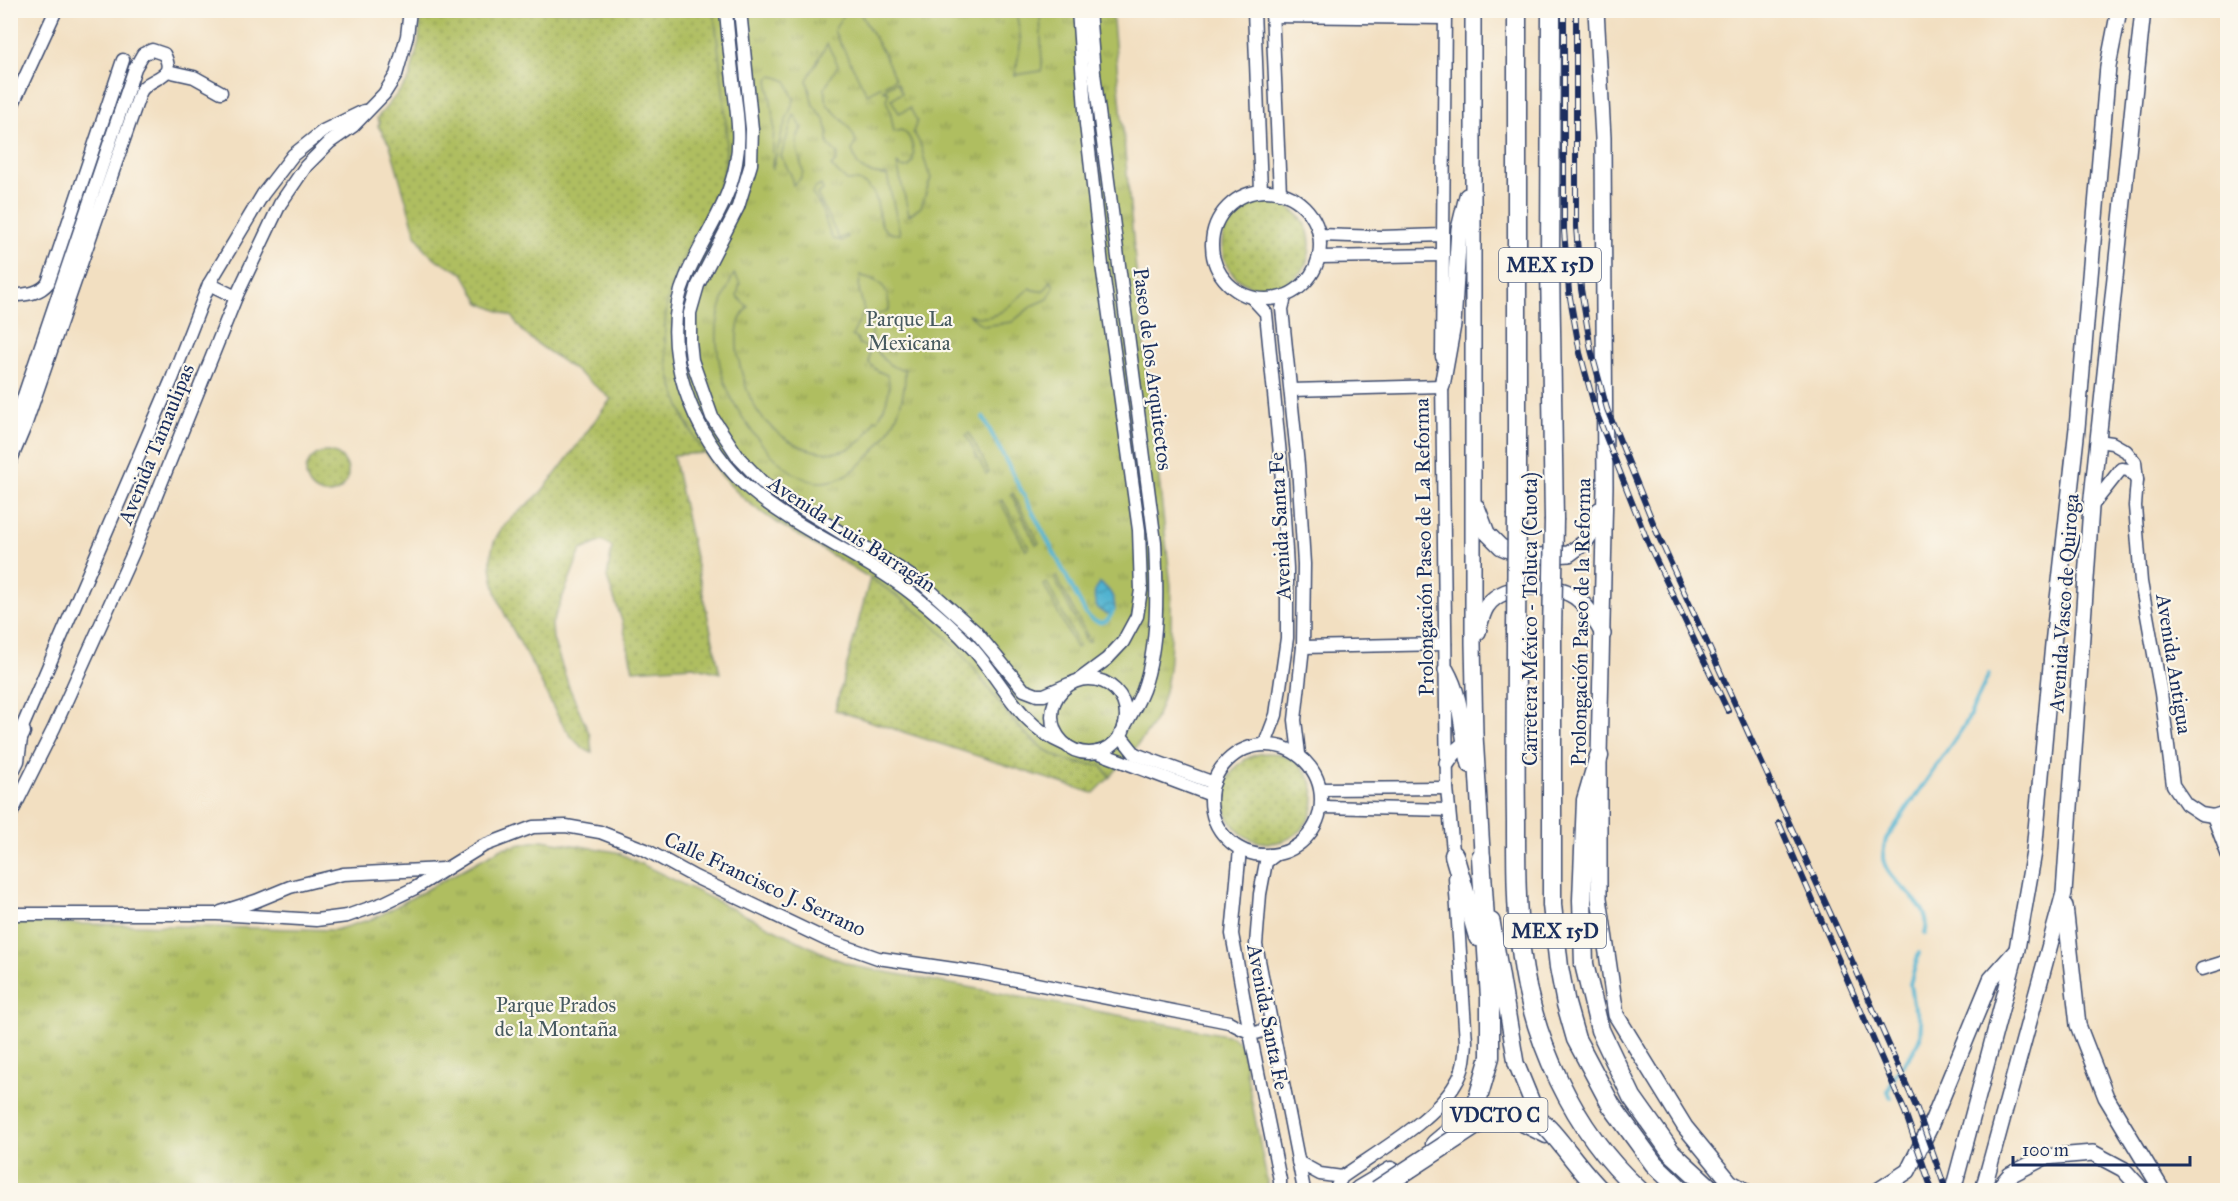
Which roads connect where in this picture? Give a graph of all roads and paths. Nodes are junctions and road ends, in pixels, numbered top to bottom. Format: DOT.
graph roads {
  1 [pos="56,10"];
  2 [pos="410,10"];
  3 [pos="726,10"];
  4 [pos="740,10"];
  5 [pos="1078,10"];
  6 [pos="1089,10"];
  7 [pos="1254,10"];
  8 [pos="1473,10"];
  9 [pos="1517,10"];
  10 [pos="1551,10"];
  11 [pos="1596,10"];
  12 [pos="2119,10"];
  13 [pos="2143,10"];
  14 [pos="1272,13"];
  15 [pos="1445,14"];
  16 [pos="123,60"];
  17 [pos="167,71"];
  18 [pos="220,92"];
  19 [pos="367,109"];
  20 [pos="10,110"];
  21 [pos="737,162"];
  22 [pos="751,164"];
  23 [pos="1473,176"];
  24 [pos="1262,191"];
  25 [pos="1280,193"];
  26 [pos="1319,234"];
  27 [pos="1443,235"];
  28 [pos="1443,255"];
  29 [pos="1319,257"];
  30 [pos="209,284"];
  31 [pos="10,296"];
  32 [pos="237,297"];
  33 [pos="1285,297"];
  34 [pos="1252,299"];
  35 [pos="1132,354"];
  36 [pos="1116,356"];
  37 [pos="1442,386"];
  38 [pos="1290,390"];
  39 [pos="10,436"];
  40 [pos="2098,441"];
  41 [pos="10,462"];
  42 [pos="2137,480"];
  43 [pos="1605,486"];
  44 [pos="1473,495"];
  45 [pos="2091,507"];
  46 [pos="908,573"];
  47 [pos="899,584"];
  48 [pos="1603,634"];
  49 [pos="1473,643"];
  50 [pos="1445,644"];
  51 [pos="1303,647"];
  52 [pos="1446,670"];
  53 [pos="1075,681"];
  54 [pos="1122,731"];
  55 [pos="21,732"];
  56 [pos="1469,740"];
  57 [pos="1064,744"];
  58 [pos="1265,744"];
  59 [pos="10,751"];
  60 [pos="1097,752"];
  61 [pos="1299,754"];
  62 [pos="1599,756"];
  63 [pos="1447,763"];
  64 [pos="10,777"];
  65 [pos="1447,788"];
  66 [pos="1212,789"];
  67 [pos="1322,789"];
  68 [pos="1322,807"];
  69 [pos="1449,810"];
  70 [pos="2228,811"];
  71 [pos="10,816"];
  72 [pos="2213,816"];
  73 [pos="1240,849"];
  74 [pos="1275,855"];
  75 [pos="1454,855"];
  76 [pos="2228,856"];
  77 [pos="1481,858"];
  78 [pos="447,868"];
  79 [pos="2064,893"];
  80 [pos="10,914"];
  81 [pos="217,914"];
  82 [pos="2018,949"];
  83 [pos="2228,961"];
  84 [pos="1487,968"];
  85 [pos="2202,969"];
  86 [pos="1270,1019"];
  87 [pos="1250,1033"];
  88 [pos="1546,1137"];
  89 [pos="1298,1162"];
  90 [pos="1342,1177"];
  91 [pos="1730,1182"];
  92 [pos="1280,1191"];
  93 [pos="1304,1191"];
  94 [pos="1335,1191"];
  95 [pos="1359,1191"];
  96 [pos="1377,1191"];
  97 [pos="1382,1191"];
  98 [pos="1588,1191"];
  99 [pos="1600,1191"];
  100 [pos="1639,1191"];
  101 [pos="1681,1191"];
  102 [pos="1712,1191"];
  103 [pos="1744,1191"];
  104 [pos="1754,1191"];
  105 [pos="1879,1191"];
  106 [pos="1953,1191"];
  107 [pos="1983,1191"];
  108 [pos="1997,1191"];
  109 [pos="2142,1191"];
  110 [pos="2162,1191"];
  1 -- 20 [label="street"];
  2 -- 19 [label="street, Avenida Tamaulipas"];
  3 -- 21 [label="street, Avenida Luis Barragán"];
  4 -- 22 [label="street, Avenida Luis Barragán"];
  5 -- 36 [label="street, Paseo de los Arquitectos"];
  6 -- 35 [label="street, Paseo de los Arquitectos"];
  7 -- 24 [label="street"];
  8 -- 23 [label="main road"];
  9 -- 100 [label="highway, Carretera México - Toluca (Cuota) / MEX 15D, bridge"];
  10 -- 101 [label="highway, Carretera México - Toluca (Cuota) / MEX 15D, bridge"];
  11 -- 43 [label="main road, Prolongación Paseo de la Reforma"];
  12 -- 82 [label="main road, Avenida Vasco de Quiroga"];
  13 -- 40 [label="main road, Avenida Vasco de Quiroga"];
  14 -- 15 [label="street"];
  14 -- 25 [label="street"];
  15 -- 27 [label="street, Prolongación Paseo de La Reforma"];
  16 -- 31 [label="street"];
  17 -- 18 [label="street"];
  17 -- 39 [label="street"];
  17 -- 41 [label="street"];
  19 -- 30 [label="street, Avenida Tamaulipas"];
  19 -- 32 [label="street, Avenida Tamaulipas"];
  21 -- 22 [label="street"];
  21 -- 47 [label="street, Avenida Luis Barragán"];
  22 -- 46 [label="street, Avenida Luis Barragán"];
  23 -- 37 [label="main road"];
  23 -- 44 [label="main road"];
  24 -- 25 [label="street"];
  24 -- 34 [label="street"];
  25 -- 26 [label="street"];
  26 -- 27 [label="street"];
  26 -- 29 [label="street"];
  27 -- 28 [label="street, Prolongación Paseo de La Reforma"];
  28 -- 29 [label="street"];
  28 -- 37 [label="street, Prolongación Paseo de La Reforma"];
  29 -- 33 [label="street"];
  30 -- 32 [label="street"];
  30 -- 55 [label="street, Avenida Tamaulipas"];
  32 -- 71 [label="street, Avenida Tamaulipas"];
  33 -- 34 [label="street"];
  33 -- 38 [label="street, Avenida Santa Fe"];
  34 -- 58 [label="street, Avenida Santa Fe"];
  35 -- 36 [label="street"];
  35 -- 54 [label="street, Paseo de los Arquitectos"];
  36 -- 53 [label="street, Paseo de los Arquitectos"];
  37 -- 38 [label="street"];
  37 -- 50 [label="street, Prolongación Paseo de La Reforma"];
  38 -- 51 [label="street, Avenida Santa Fe"];
  40 -- 42 [label="street, Avenida Antigua"];
  40 -- 45 [label="main road, Avenida Vasco de Quiroga"];
  42 -- 45 [label="street"];
  42 -- 72 [label="street, Avenida Antigua"];
  43 -- 44 [label="main road"];
  43 -- 48 [label="main road, Prolongación Paseo de la Reforma"];
  44 -- 49 [label="main road"];
  45 -- 79 [label="main road, Avenida Vasco de Quiroga"];
  46 -- 47 [label="street"];
  46 -- 53 [label="street, Avenida Luis Barragán"];
  47 -- 57 [label="street, Avenida Luis Barragán"];
  48 -- 49 [label="main road"];
  48 -- 62 [label="main road, Prolongación Paseo de la Reforma"];
  49 -- 56 [label="main road"];
  50 -- 51 [label="street"];
  50 -- 52 [label="street, Prolongación Paseo de La Reforma"];
  51 -- 61 [label="street, Avenida Santa Fe"];
  52 -- 56 [label="main road"];
  52 -- 63 [label="street, Prolongación Paseo de La Reforma"];
  53 -- 54 [label="street"];
  53 -- 57 [label="street"];
  54 -- 60 [label="street"];
  54 -- 66 [label="street"];
  55 -- 59 [label="highway"];
  55 -- 64 [label="street, Avenida Tamaulipas"];
  56 -- 63 [label="main road"];
  56 -- 77 [label="main road"];
  57 -- 60 [label="street"];
  58 -- 61 [label="street"];
  58 -- 66 [label="street"];
  60 -- 66 [label="street"];
  61 -- 67 [label="street"];
  62 -- 91 [label="main road, Prolongación Paseo de la Reforma"];
  62 -- 102 [label="highway"];
  63 -- 65 [label="street, Prolongación Paseo de La Reforma"];
  65 -- 67 [label="street"];
  65 -- 69 [label="street, Prolongación Paseo de La Reforma"];
  66 -- 73 [label="street"];
  67 -- 68 [label="street"];
  68 -- 69 [label="street"];
  68 -- 74 [label="street"];
  69 -- 75 [label="street, Prolongación Paseo de La Reforma"];
  70 -- 72 [label="street"];
  72 -- 76 [label="street"];
  73 -- 74 [label="street"];
  73 -- 87 [label="street, Avenida Santa Fe"];
  74 -- 86 [label="street, Avenida Santa Fe"];
  75 -- 84 [label="highway"];
  75 -- 90 [label="street, Prolongación Paseo de La Reforma"];
  77 -- 84 [label="highway"];
  77 -- 88 [label="main road"];
  78 -- 81 [label="street, Calle Francisco J. Serrano"];
  78 -- 81 [label="street, Calle Francisco J. Serrano"];
  78 -- 87 [label="street, Calle Francisco J. Serrano"];
  79 -- 107 [label="main road, Avenida Vasco de Quiroga"];
  79 -- 110 [label="main road"];
  80 -- 81 [label="street, Calle Francisco J. Serrano"];
  82 -- 105 [label="main road"];
  82 -- 106 [label="main road, Avenida Vasco de Quiroga"];
  83 -- 85 [label="street"];
  84 -- 95 [label="highway, VDCTO C"];
  86 -- 87 [label="street"];
  86 -- 89 [label="street, Avenida Santa Fe"];
  87 -- 92 [label="street, Avenida Santa Fe"];
  88 -- 97 [label="street"];
  88 -- 98 [label="main road"];
  89 -- 90 [label="street"];
  89 -- 93 [label="street, Avenida Santa Fe"];
  90 -- 94 [label="street"];
  91 -- 103 [label="main road, Prolongación Paseo de la Reforma"];
  91 -- 104 [label="main road"];
  96 -- 99 [label="highway, VDCTO C, bridge"];
  108 -- 109 [label="main road"];
}
